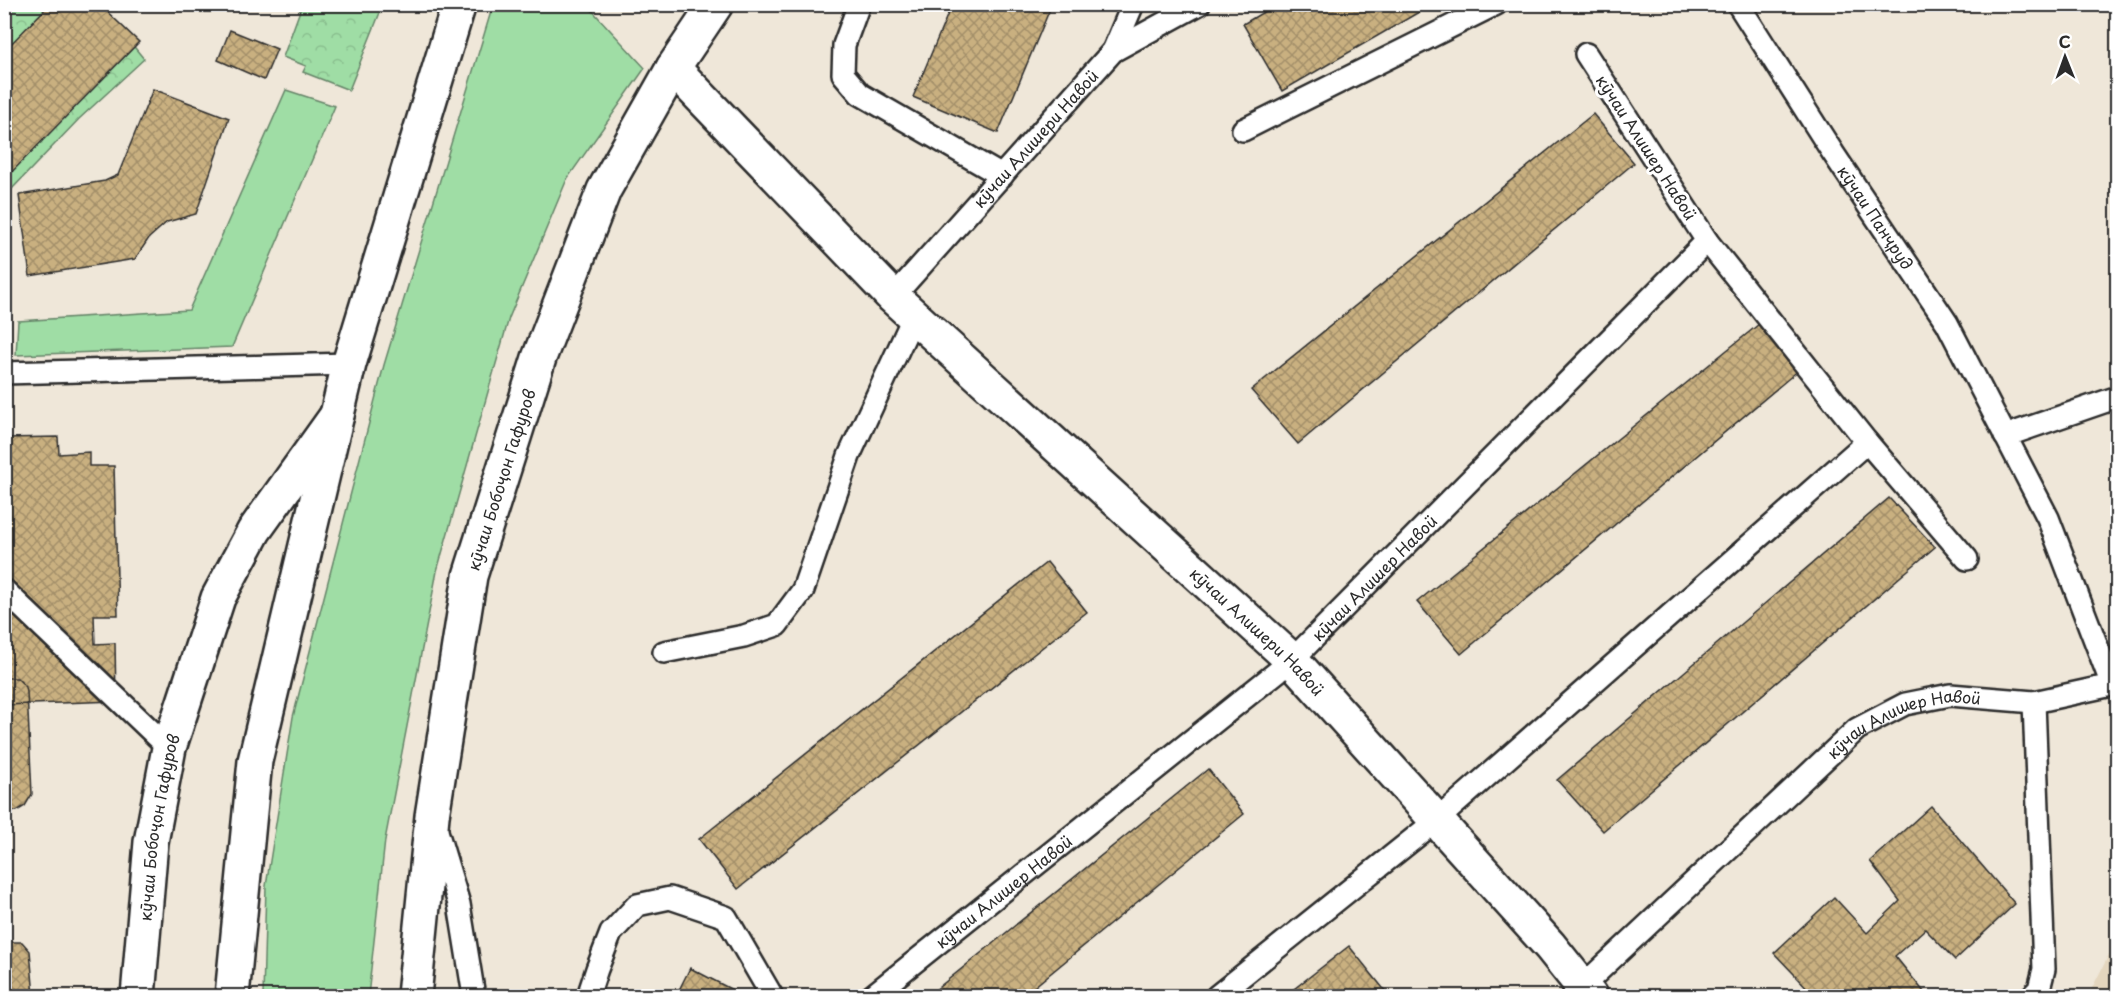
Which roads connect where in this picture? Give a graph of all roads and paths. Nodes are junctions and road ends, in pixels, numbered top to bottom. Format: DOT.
graph roads {
  1 [pos="459,4"];
  2 [pos="716,4"];
  3 [pos="859,4"];
  4 [pos="1133,4"];
  5 [pos="1199,4"];
  6 [pos="1496,4"];
  7 [pos="1738,4"];
  8 [pos="1113,51"];
  9 [pos="1587,54"];
  10 [pos="673,68"];
  11 [pos="1243,130"];
  12 [pos="1002,176"];
  13 [pos="1707,241"];
  14 [pos="903,307"];
  15 [pos="349,364"];
  16 [pos="4,373"];
  17 [pos="2118,398"];
  18 [pos="337,415"];
  19 [pos="2005,436"];
  20 [pos="1867,442"];
  21 [pos="1967,559"];
  22 [pos="4,590"];
  23 [pos="664,652"];
  24 [pos="1292,660"];
  25 [pos="2115,685"];
  26 [pos="2034,702"];
  27 [pos="169,748"];
  28 [pos="432,816"];
  29 [pos="1437,820"];
  30 [pos="1581,993"];
  31 [pos="138,996"];
  32 [pos="232,996"];
  33 [pos="414,996"];
  34 [pos="474,996"];
  35 [pos="588,996"];
  36 [pos="772,996"];
  37 [pos="872,996"];
  38 [pos="1217,996"];
  39 [pos="2032,996"];
  1 -- 15 [label="main road, кӯчаи Бобоҷон Гафуров"];
  2 -- 10 [label="main road, кӯчаи Бобоҷон Гафуров"];
  3 -- 12 [label="lane"];
  4 -- 8 [label="lane"];
  5 -- 8 [label="lane, кӯчаи Алишери Навоӣ"];
  6 -- 11 [label="lane"];
  7 -- 19 [label="lane, кӯчаи Панҷруд"];
  8 -- 12 [label="lane, кӯчаи Алишери Навоӣ"];
  9 -- 13 [label="lane, кӯчаи Алишер Навоӣ"];
  10 -- 14 [label="main road, кӯчаи Алишери Навоӣ"];
  10 -- 28 [label="main road, кӯчаи Бобоҷон Гафуров"];
  12 -- 14 [label="lane, кӯчаи Алишери Навоӣ"];
  13 -- 20 [label="lane, кӯчаи Алишер Навоӣ"];
  13 -- 24 [label="lane, кӯчаи Алишер Навоӣ"];
  14 -- 23 [label="lane"];
  14 -- 24 [label="main road, кӯчаи Алишери Навоӣ"];
  15 -- 16 [label="lane"];
  15 -- 18 [label="main road, кӯчаи Бобоҷон Гафуров"];
  17 -- 19 [label="lane"];
  18 -- 27 [label="main road, кӯчаи Бобоҷон Гафуров"];
  18 -- 32 [label="main road, кӯчаи Бобоҷон Гафуров"];
  19 -- 25 [label="lane, кӯчаи Панҷруд"];
  20 -- 21 [label="lane, кӯчаи Алишер Навоӣ"];
  20 -- 29 [label="lane"];
  22 -- 27 [label="lane"];
  24 -- 29 [label="main road, кӯчаи Алишери Навоӣ"];
  24 -- 37 [label="lane, кӯчаи Алишер Навоӣ"];
  25 -- 26 [label="lane, кӯчаи Алишер Навоӣ"];
  26 -- 30 [label="lane, кӯчаи Алишер Навоӣ"];
  26 -- 39 [label="lane"];
  27 -- 31 [label="main road, кӯчаи Бобоҷон Гафуров"];
  28 -- 33 [label="main road, кӯчаи Бобоҷон Гафуров"];
  28 -- 34 [label="lane"];
  29 -- 30 [label="main road, кӯчаи Алишери Навоӣ"];
  29 -- 38 [label="lane"];
  35 -- 36 [label="lane"];
}
